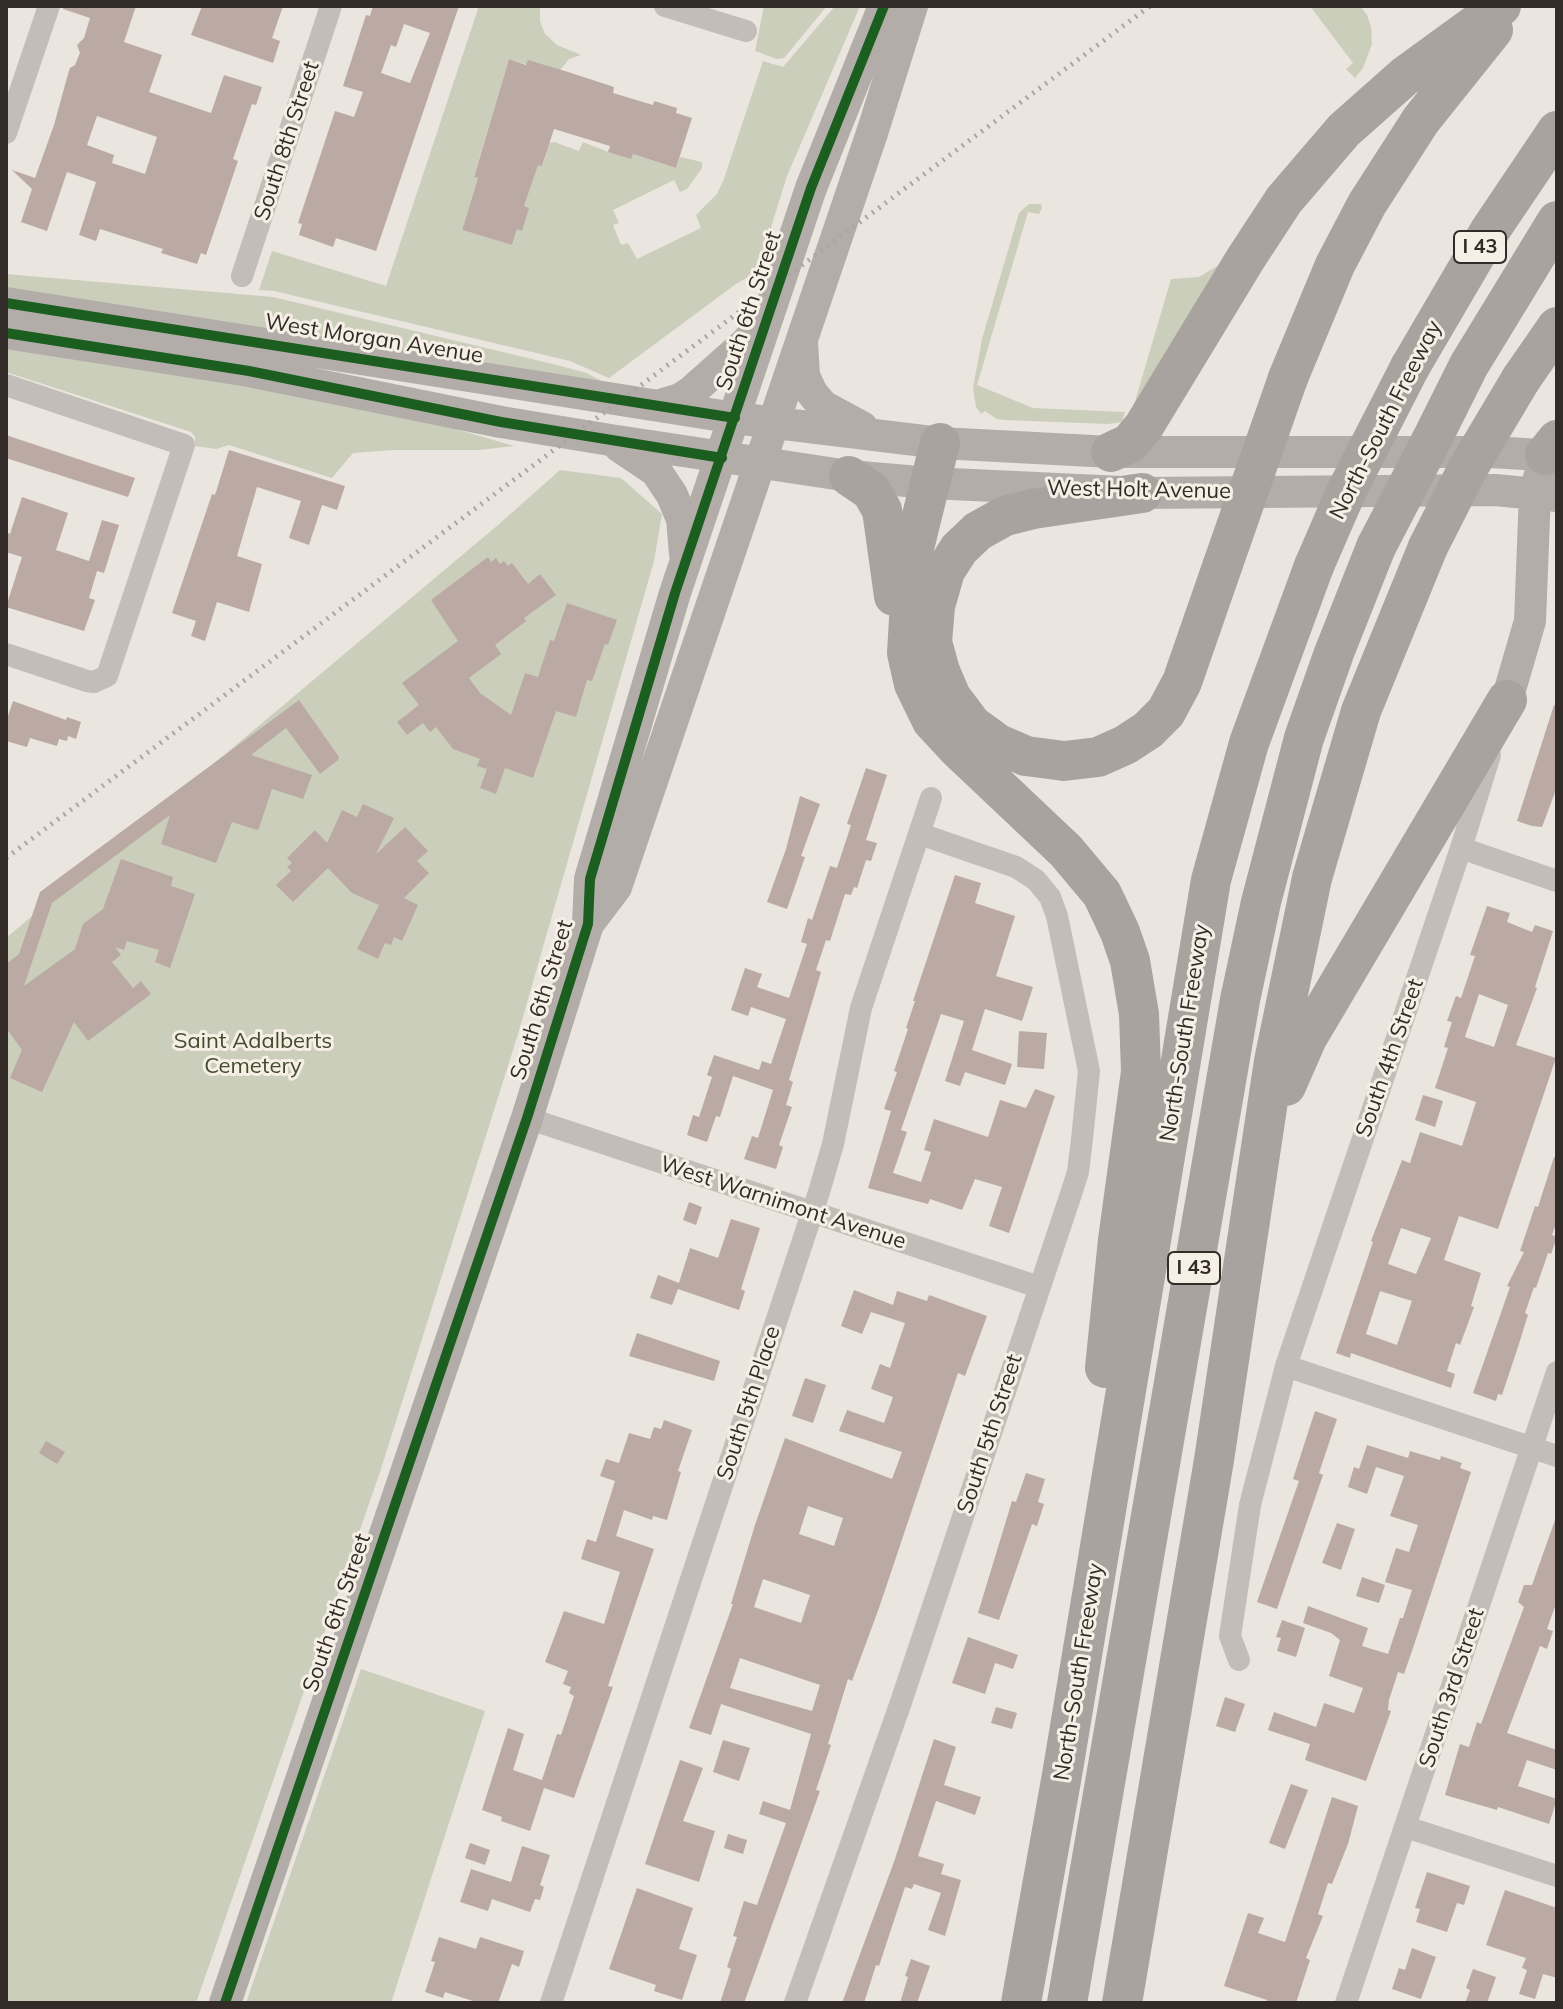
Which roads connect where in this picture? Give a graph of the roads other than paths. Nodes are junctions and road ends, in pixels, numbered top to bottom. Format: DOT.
graph roads {
  1 [pos="49,6"];
  2 [pos="331,6"];
  3 [pos="665,6"];
  4 [pos="884,6"];
  5 [pos="912,6"];
  6 [pos="1501,6"];
  7 [pos="1514,6"];
  8 [pos="746,31"];
  9 [pos="1557,131"];
  10 [pos="6,133"];
  11 [pos="1557,221"];
  12 [pos="242,276"];
  13 [pos="6,303"];
  14 [pos="767,319"];
  15 [pos="1557,327"];
  16 [pos="6,333"];
  17 [pos="802,336"];
  18 [pos="6,385"];
  19 [pos="660,405"];
  20 [pos="735,418"];
  21 [pos="772,423"];
  22 [pos="883,437"];
  23 [pos="610,440"];
  24 [pos="940,443"];
  25 [pos="1553,451"];
  26 [pos="1111,452"];
  27 [pos="722,458"];
  28 [pos="759,463"];
  29 [pos="849,476"];
  30 [pos="930,483"];
  31 [pos="1142,493"];
  32 [pos="1546,494"];
  33 [pos="686,562"];
  34 [pos="1557,573"];
  35 [pos="1530,621"];
  36 [pos="907,653"];
  37 [pos="6,654"];
  38 [pos="1507,700"];
  39 [pos="931,798"];
  40 [pos="920,834"];
  41 [pos="1461,848"];
  42 [pos="1557,881"];
  43 [pos="588,924"];
  44 [pos="527,1118"];
  45 [pos="1251,1205"];
  46 [pos="812,1212"];
  47 [pos="1039,1287"];
  48 [pos="1286,1366"];
  49 [pos="1557,1372"];
  50 [pos="1532,1448"];
  51 [pos="1557,1456"];
  52 [pos="1239,1660"];
  53 [pos="1062,1775"];
  54 [pos="1406,1827"];
  55 [pos="1557,1876"];
  56 [pos="560,2001"];
  57 [pos="225,2003"];
  58 [pos="795,2003"];
  59 [pos="1021,2003"];
  60 [pos="1067,2003"];
  61 [pos="1122,2003"];
  62 [pos="1346,2003"];
  1 -- 10 [label="street"];
  2 -- 12 [label="street, South 8th Street"];
  3 -- 8 [label="street"];
  4 -- 14 [label="street, South 6th Street"];
  5 -- 17 [label="street, South 6th Street"];
  6 -- 26 [label="highway"];
  7 -- 31 [label="highway, bridge"];
  9 -- 53 [label="highway, North-South Freeway / I 43, bridge"];
  11 -- 60 [label="highway, North-South Freeway / I 43, bridge"];
  13 -- 19 [label="street, West Morgan Avenue"];
  14 -- 19 [label="street"];
  14 -- 20 [label="street, South 6th Street"];
  15 -- 45 [label="highway, bridge"];
  16 -- 23 [label="street"];
  17 -- 21 [label="street, South 6th Street"];
  17 -- 22 [label="street"];
  18 -- 37 [label="street"];
  19 -- 20 [label="street, West Morgan Avenue"];
  20 -- 21 [label="street, West Holt Avenue"];
  20 -- 27 [label="street, South 6th Street"];
  21 -- 22 [label="street, West Holt Avenue"];
  21 -- 28 [label="street, South 6th Street"];
  22 -- 24 [label="street, West Holt Avenue"];
  23 -- 27 [label="street"];
  23 -- 33 [label="street"];
  24 -- 26 [label="street, West Holt Avenue"];
  24 -- 30 [label="highway"];
  25 -- 26 [label="street, West Holt Avenue"];
  25 -- 32 [label="street, South 4th Street"];
  27 -- 28 [label="street, West Holt Avenue"];
  27 -- 33 [label="street, South 6th Street"];
  28 -- 29 [label="street, West Holt Avenue"];
  28 -- 43 [label="street, South 6th Street"];
  29 -- 30 [label="street, West Holt Avenue"];
  29 -- 36 [label="highway"];
  30 -- 31 [label="street, West Holt Avenue"];
  30 -- 36 [label="highway"];
  31 -- 32 [label="street, West Holt Avenue"];
  32 -- 35 [label="street, South 4th Street"];
  33 -- 43 [label="street, South 6th Street"];
  34 -- 35 [label="street"];
  35 -- 38 [label="street, South 4th Street"];
  36 -- 53 [label="highway"];
  38 -- 41 [label="street, South 4th Street"];
  38 -- 45 [label="highway"];
  39 -- 40 [label="street, South 5th Place"];
  40 -- 46 [label="street, South 5th Place"];
  40 -- 47 [label="street, South 5th Street"];
  41 -- 42 [label="street"];
  41 -- 48 [label="street, South 4th Street"];
  43 -- 44 [label="street, South 6th Street"];
  44 -- 46 [label="street, West Warnimont Avenue"];
  44 -- 57 [label="street, South 6th Street"];
  45 -- 61 [label="highway"];
  46 -- 47 [label="street, West Warnimont Avenue"];
  46 -- 56 [label="street, South 5th Place"];
  47 -- 58 [label="street, South 5th Street"];
  48 -- 50 [label="street"];
  48 -- 52 [label="street, South 4th Street"];
  49 -- 50 [label="street, South 3rd Street"];
  50 -- 51 [label="street"];
  50 -- 54 [label="street, South 3rd Street"];
  53 -- 59 [label="highway, North-South Freeway / I 43"];
  54 -- 55 [label="street"];
  54 -- 62 [label="street, South 3rd Street"];
}
